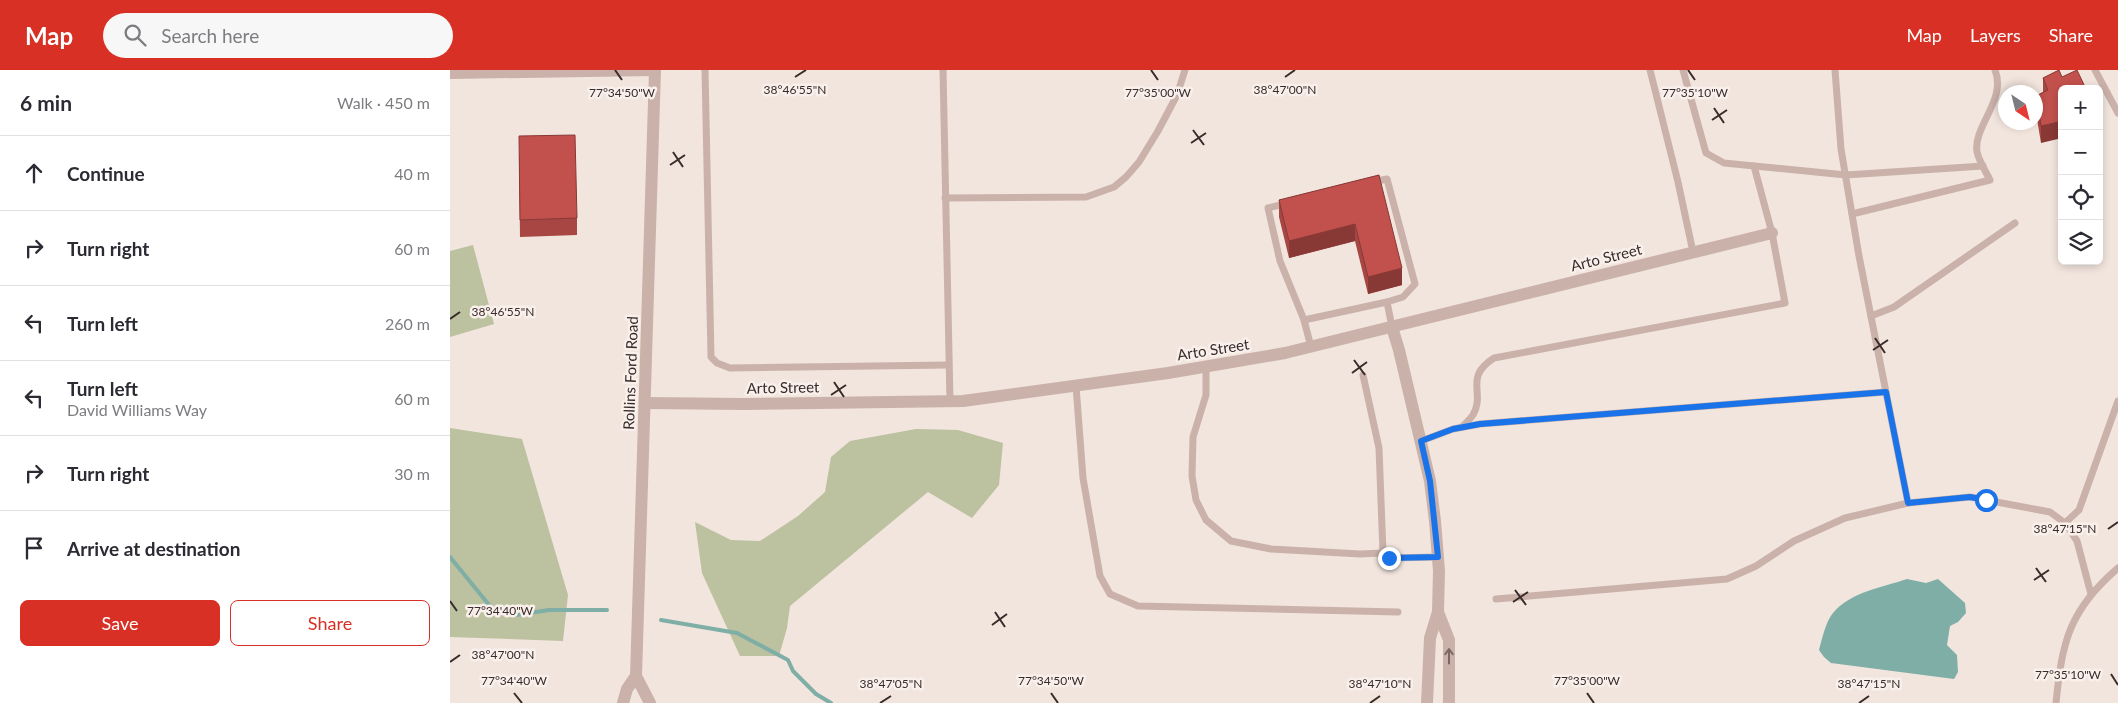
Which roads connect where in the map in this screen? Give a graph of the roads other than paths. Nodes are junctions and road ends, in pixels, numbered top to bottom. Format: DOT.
graph roads {
  1 [pos="655,70"];
  2 [pos="661,70"];
  3 [pos="705,70"];
  4 [pos="943,70"];
  5 [pos="1185,70"];
  6 [pos="1650,70"];
  7 [pos="1683,70"];
  8 [pos="1835,70"];
  9 [pos="1995,70"];
  10 [pos="2095,70"];
  11 [pos="450,73"];
  12 [pos="2118,113"];
  13 [pos="1754,166"];
  14 [pos="1983,166"];
  15 [pos="1846,175"];
  16 [pos="1368,183"];
  17 [pos="945,198"];
  18 [pos="1295,202"];
  19 [pos="1852,214"];
  20 [pos="2015,223"];
  21 [pos="1772,233"];
  22 [pos="1693,252"];
  23 [pos="1387,302"];
  24 [pos="1871,316"];
  25 [pos="1304,320"];
  26 [pos="1392,327"];
  27 [pos="1311,347"];
  28 [pos="948,365"];
  29 [pos="1206,367"];
  30 [pos="1363,375"];
  31 [pos="1076,386"];
  32 [pos="1886,392"];
  33 [pos="950,401"];
  34 [pos="2118,401"];
  35 [pos="645,403"];
  36 [pos="1462,427"];
  37 [pos="1421,441"];
  38 [pos="1908,503"];
  39 [pos="2065,523"];
  40 [pos="1383,553"];
  41 [pos="1438,557"];
  42 [pos="2118,568"];
  43 [pos="2092,594"];
  44 [pos="1496,599"];
  45 [pos="1398,612"];
  46 [pos="1438,612"];
  47 [pos="636,676"];
  48 [pos="623,703"];
  49 [pos="650,703"];
  50 [pos="1428,703"];
  51 [pos="1449,703"];
  52 [pos="2056,703"];
  1 -- 2 [label="lane"];
  1 -- 11 [label="street"];
  1 -- 35 [label="street, Rollins Ford Road"];
  3 -- 28 [label="lane"];
  4 -- 17 [label="lane"];
  5 -- 17 [label="lane"];
  6 -- 22 [label="lane"];
  7 -- 13 [label="lane"];
  8 -- 15 [label="lane"];
  9 -- 14 [label="lane"];
  10 -- 12 [label="lane"];
  13 -- 15 [label="lane"];
  13 -- 21 [label="lane"];
  14 -- 15 [label="lane"];
  14 -- 19 [label="lane"];
  15 -- 19 [label="lane"];
  16 -- 23 [label="lane"];
  17 -- 28 [label="lane"];
  18 -- 25 [label="lane"];
  19 -- 24 [label="lane"];
  20 -- 24 [label="lane"];
  21 -- 22 [label="street, Arto Street"];
  21 -- 36 [label="lane"];
  22 -- 26 [label="street, Arto Street"];
  23 -- 25 [label="lane"];
  23 -- 26 [label="lane"];
  24 -- 32 [label="lane"];
  25 -- 27 [label="lane"];
  26 -- 27 [label="street, Arto Street"];
  26 -- 37 [label="street"];
  27 -- 29 [label="street, Arto Street"];
  28 -- 33 [label="lane"];
  29 -- 31 [label="street, Arto Street"];
  29 -- 40 [label="lane"];
  30 -- 40 [label="lane"];
  31 -- 33 [label="street, Arto Street"];
  31 -- 45 [label="lane"];
  32 -- 36 [label="lane"];
  32 -- 38 [label="lane"];
  33 -- 35 [label="street, Arto Street"];
  34 -- 39 [label="lane"];
  35 -- 47 [label="street, Rollins Ford Road"];
  36 -- 37 [label="lane"];
  37 -- 41 [label="street"];
  38 -- 39 [label="lane"];
  38 -- 44 [label="lane"];
  39 -- 43 [label="lane"];
  40 -- 41 [label="lane"];
  41 -- 46 [label="street"];
  42 -- 43 [label="lane"];
  43 -- 52 [label="lane"];
  46 -- 50 [label="street"];
  51 -- 46 [label="street, one-way"];
  47 -- 48 [label="street, Rollins Ford Road"];
  47 -- 49 [label="street, Rollins Ford Road"];
}
